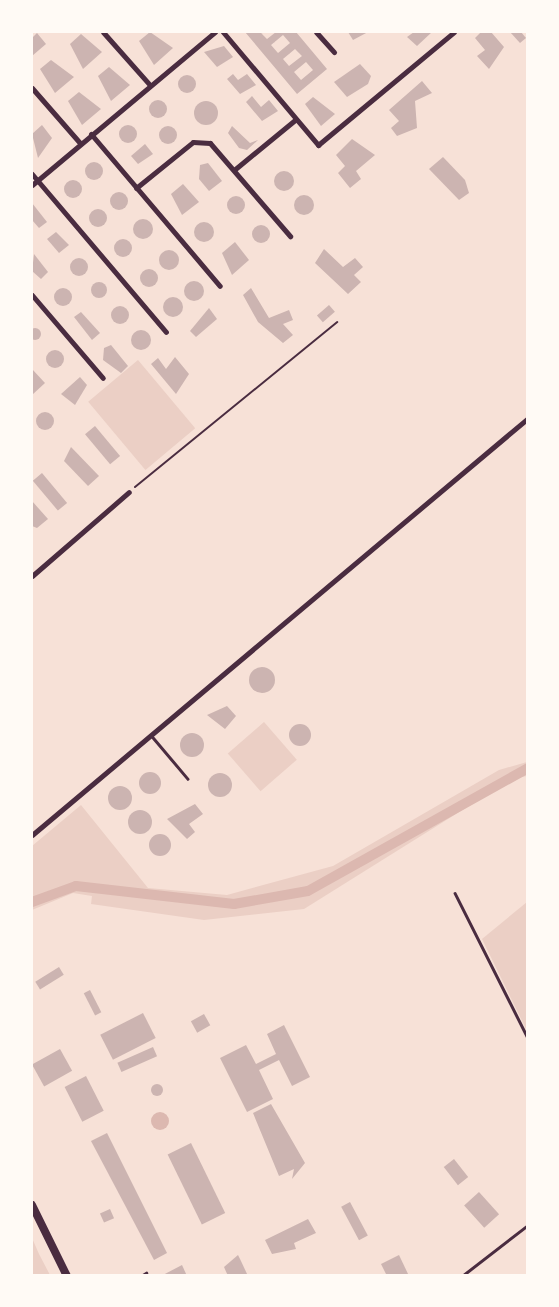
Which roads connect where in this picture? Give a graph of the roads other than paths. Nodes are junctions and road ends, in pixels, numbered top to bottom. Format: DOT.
graph roads {
  1 [pos="103,32"];
  2 [pos="215,32"];
  3 [pos="223,32"];
  4 [pos="316,32"];
  5 [pos="454,32"];
  6 [pos="334,52"];
  7 [pos="149,84"];
  8 [pos="32,88"];
  9 [pos="296,119"];
  10 [pos="91,134"];
  11 [pos="80,144"];
  12 [pos="234,170"];
  13 [pos="32,174"];
  14 [pos="34,183"];
  15 [pos="136,188"];
  16 [pos="290,236"];
  17 [pos="219,286"];
  18 [pos="32,295"];
  19 [pos="166,332"];
  20 [pos="103,378"];
  21 [pos="527,418"];
  22 [pos="129,492"];
  23 [pos="32,576"];
  24 [pos="151,735"];
  25 [pos="188,779"];
  26 [pos="32,835"];
  27 [pos="455,892"];
  28 [pos="527,1038"];
  29 [pos="32,1205"];
  30 [pos="527,1225"];
  31 [pos="66,1276"];
  32 [pos="461,1276"];
  1 -- 7 [label="street"];
  2 -- 7 [label="street"];
  3 -- 9 [label="street"];
  4 -- 6 [label="street"];
  5 -- 9 [label="street"];
  7 -- 10 [label="street"];
  8 -- 11 [label="street"];
  9 -- 12 [label="street"];
  10 -- 11 [label="street"];
  10 -- 15 [label="street"];
  11 -- 14 [label="street"];
  12 -- 15 [label="street"];
  12 -- 16 [label="street"];
  13 -- 14 [label="street"];
  14 -- 19 [label="street"];
  15 -- 17 [label="street"];
  18 -- 20 [label="street"];
  21 -- 24 [label="street"];
  22 -- 23 [label="street"];
  24 -- 25 [label="lane"];
  24 -- 26 [label="street"];
  27 -- 28 [label="lane"];
  29 -- 31 [label="main road"];
  30 -- 32 [label="lane"];
}
